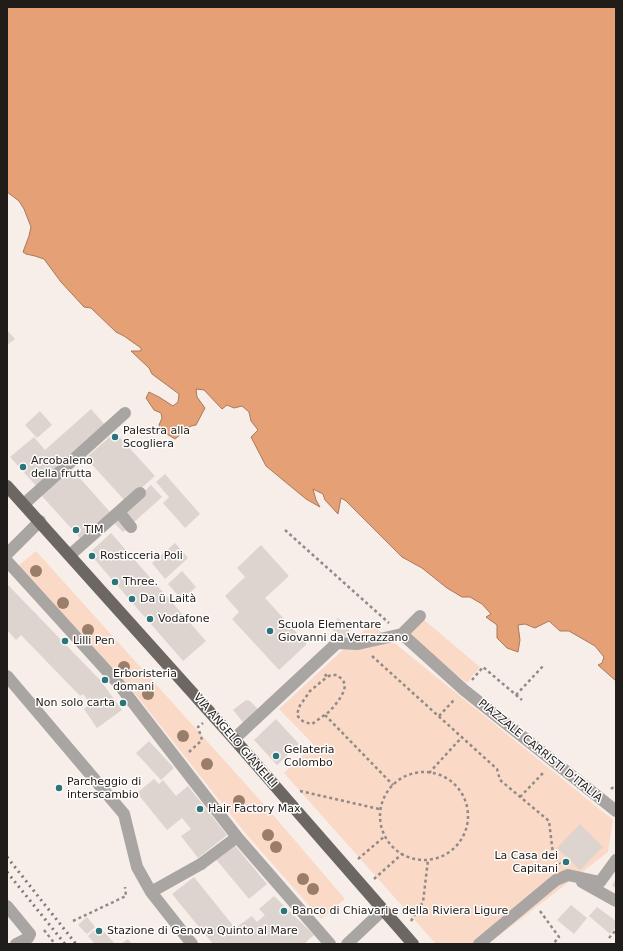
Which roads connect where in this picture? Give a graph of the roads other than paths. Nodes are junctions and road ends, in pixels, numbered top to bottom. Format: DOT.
graph roads {
  1 [pos="125,412"];
  2 [pos="7,486"];
  3 [pos="140,493"];
  4 [pos="24,504"];
  5 [pos="119,512"];
  6 [pos="40,521"];
  7 [pos="131,527"];
  8 [pos="9,549"];
  9 [pos="70,555"];
  10 [pos="7,561"];
  11 [pos="420,616"];
  12 [pos="402,634"];
  13 [pos="7,676"];
  14 [pos="234,739"];
  15 [pos="616,812"];
  16 [pos="237,837"];
  17 [pos="616,860"];
  18 [pos="568,875"];
  19 [pos="151,892"];
  20 [pos="616,900"];
  21 [pos="7,906"];
  22 [pos="383,910"];
  23 [pos="16,944"];
  24 [pos="192,944"];
  25 [pos="330,944"];
  26 [pos="347,944"];
  27 [pos="412,944"];
  28 [pos="479,944"];
  1 -- 4 [label="street"];
  2 -- 4 [label="main road, VIA ANGELO GIANELLI"];
  3 -- 5 [label="street"];
  4 -- 6 [label="main road, VIA ANGELO GIANELLI"];
  5 -- 7 [label="street"];
  5 -- 9 [label="street"];
  6 -- 8 [label="street"];
  6 -- 9 [label="main road, VIA ANGELO GIANELLI"];
  9 -- 14 [label="main road, VIA ANGELO GIANELLI"];
  10 -- 16 [label="street"];
  11 -- 12 [label="street"];
  12 -- 14 [label="street"];
  12 -- 15 [label="street, PIAZZALE CARRISTI D'ITALIA"];
  13 -- 19 [label="street"];
  14 -- 22 [label="main road, VIA ANGELO GIANELLI"];
  16 -- 19 [label="street"];
  16 -- 25 [label="street"];
  17 -- 18 [label="street"];
  18 -- 20 [label="street"];
  18 -- 28 [label="street"];
  19 -- 24 [label="street"];
  21 -- 23 [label="street"];
  22 -- 26 [label="street"];
  22 -- 27 [label="main road, VIA ANGELO GIANELLI"];
}
